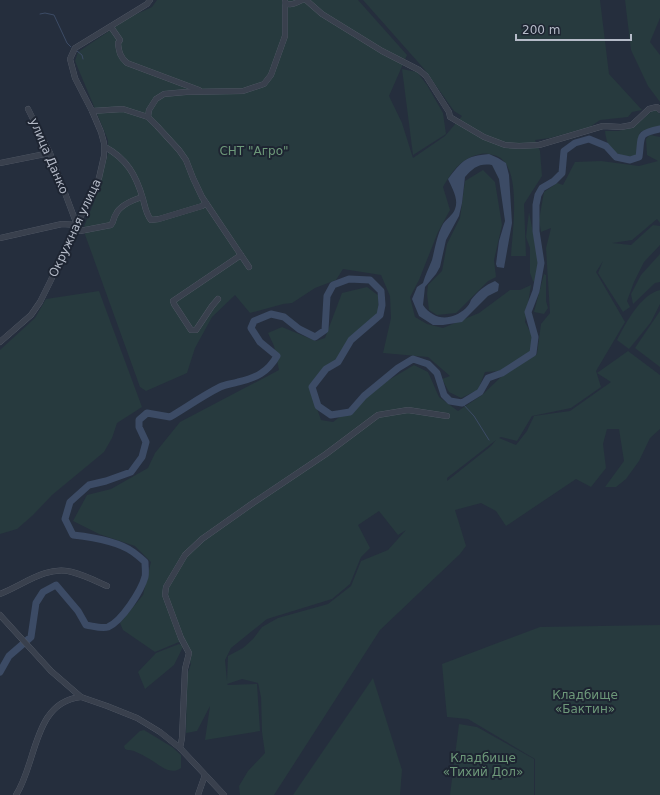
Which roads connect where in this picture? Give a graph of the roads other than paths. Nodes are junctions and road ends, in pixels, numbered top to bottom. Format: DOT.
graph roads {
  1 [pos="150,0"];
  2 [pos="302,0"];
  3 [pos="306,0"];
  4 [pos="285,2"];
  5 [pos="112,26"];
  6 [pos="205,92"];
  7 [pos="28,109"];
  8 [pos="92,110"];
  9 [pos="660,110"];
  10 [pos="148,117"];
  11 [pos="105,147"];
  12 [pos="50,153"];
  13 [pos="0,163"];
  14 [pos="142,197"];
  15 [pos="206,203"];
  16 [pos="76,228"];
  17 [pos="0,238"];
  18 [pos="241,255"];
  19 [pos="249,267"];
  20 [pos="218,299"];
  21 [pos="0,342"];
  22 [pos="447,416"];
  23 [pos="107,586"];
  24 [pos="0,594"];
  25 [pos="0,615"];
  26 [pos="81,697"];
  27 [pos="180,748"];
  28 [pos="205,775"];
  29 [pos="16,795"];
  30 [pos="198,795"];
  31 [pos="224,795"];
  1 -- 5 [label="street, Окружная улица"];
  2 -- 4 [label="street"];
  3 -- 9 [label="street"];
  4 -- 6 [label="street"];
  5 -- 6 [label="street"];
  5 -- 8 [label="street, Окружная улица"];
  6 -- 10 [label="street"];
  7 -- 12 [label="street, улица Данко"];
  8 -- 10 [label="street"];
  8 -- 11 [label="street, Окружная улица"];
  10 -- 15 [label="street"];
  11 -- 14 [label="street"];
  11 -- 16 [label="street, Окружная улица"];
  12 -- 13 [label="street"];
  12 -- 16 [label="street, улица Данко"];
  14 -- 15 [label="street"];
  14 -- 16 [label="street"];
  15 -- 18 [label="street"];
  16 -- 17 [label="street"];
  16 -- 21 [label="street, Окружная улица"];
  18 -- 19 [label="street"];
  18 -- 20 [label="street"];
  22 -- 27 [label="street"];
  23 -- 24 [label="street"];
  25 -- 26 [label="street"];
  26 -- 27 [label="street"];
  26 -- 29 [label="street"];
  27 -- 28 [label="street"];
  28 -- 30 [label="street"];
  28 -- 31 [label="street"];
}
